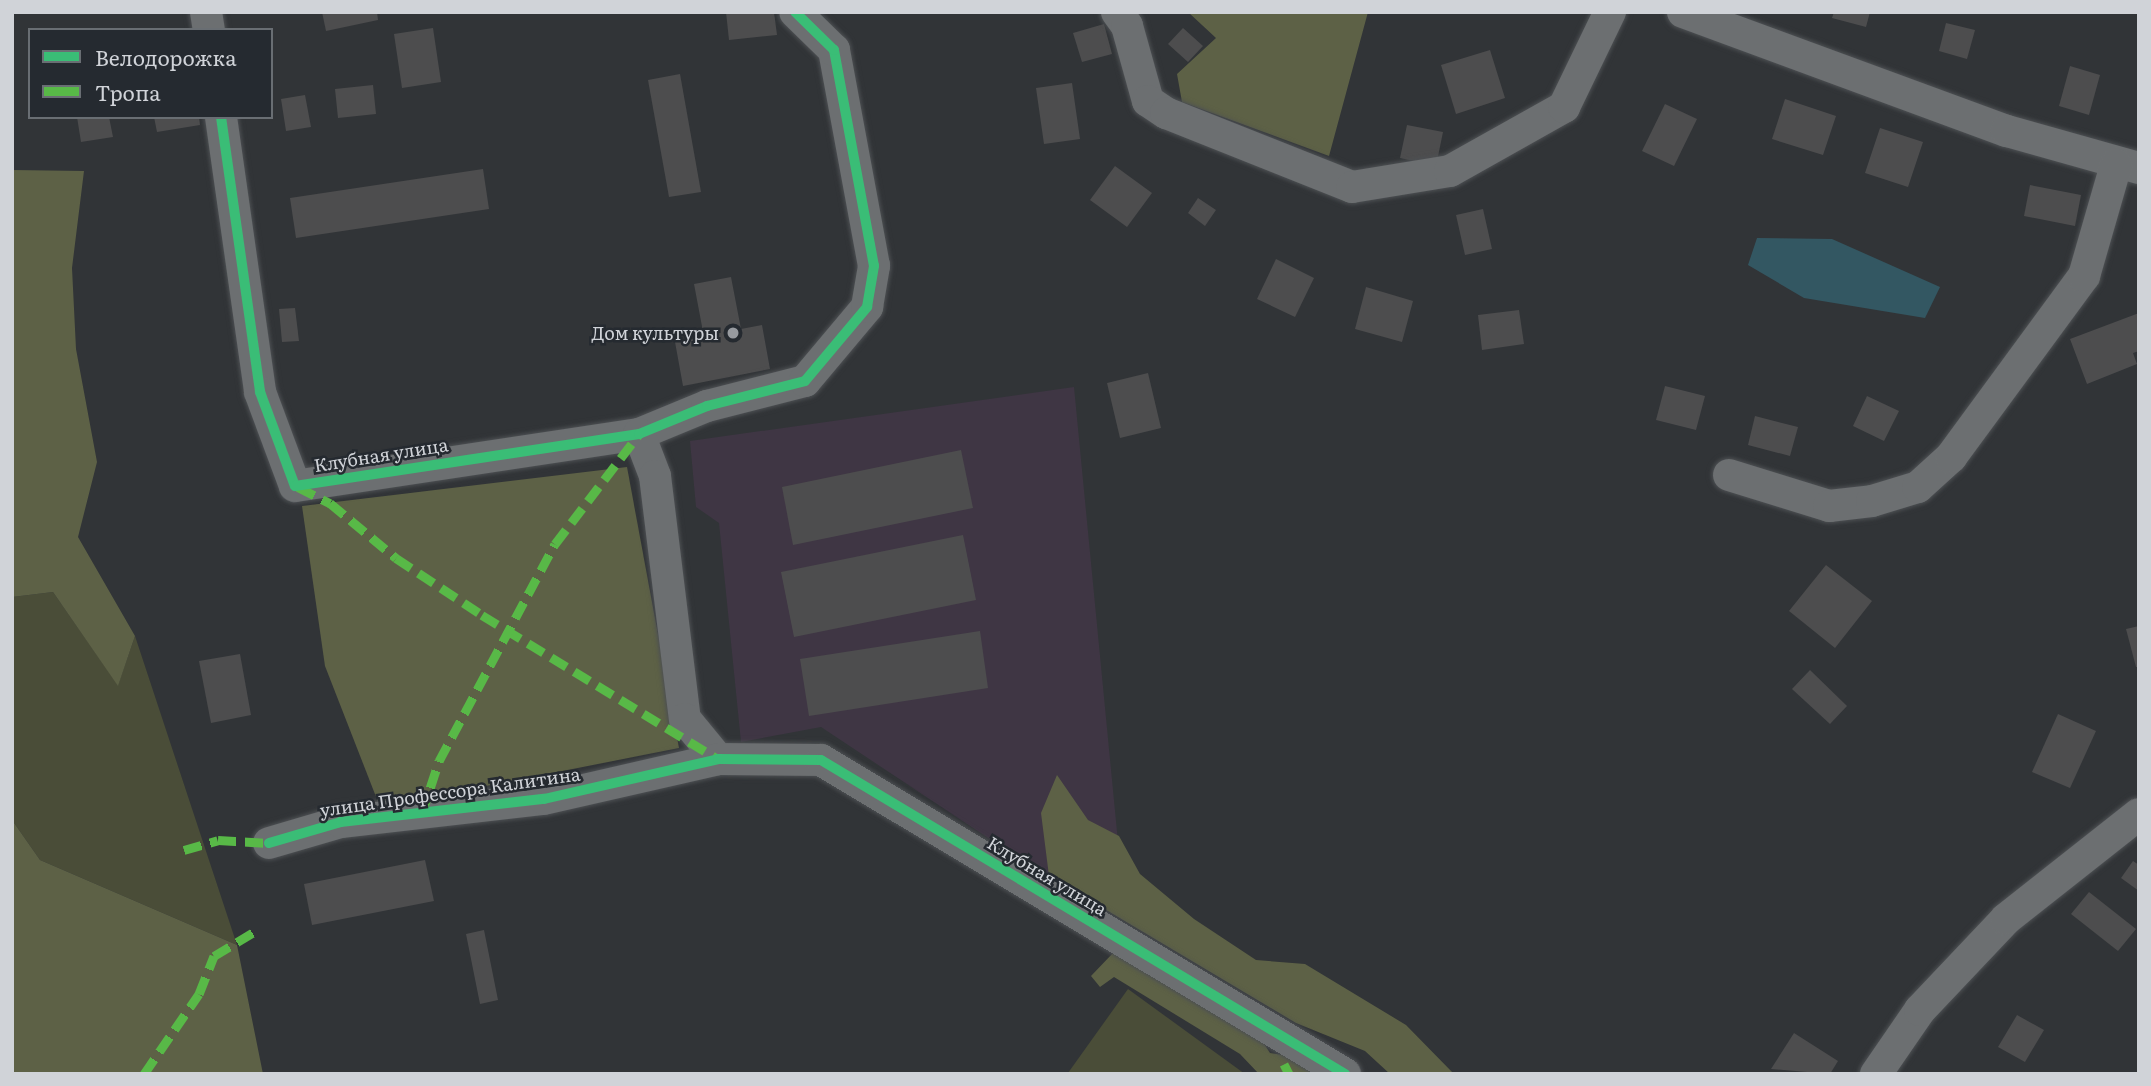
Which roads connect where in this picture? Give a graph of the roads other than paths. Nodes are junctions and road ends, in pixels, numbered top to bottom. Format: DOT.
graph roads {
  1 [pos="795,12"];
  2 [pos="1117,12"];
  3 [pos="1609,12"];
  4 [pos="1683,12"];
  5 [pos="221,119"];
  6 [pos="2127,167"];
  7 [pos="639,434"];
  8 [pos="1730,475"];
  9 [pos="718,759"];
  10 [pos="2139,814"];
  11 [pos="269,843"];
  12 [pos="1345,1074"];
  13 [pos="1876,1074"];
  1 -- 7 [label="street"];
  2 -- 3 [label="street"];
  4 -- 6 [label="street"];
  5 -- 7 [label="street, Клубная улица"];
  6 -- 8 [label="street"];
  7 -- 9 [label="street"];
  9 -- 11 [label="street, улица Профессора Калитина"];
  9 -- 12 [label="street, Клубная улица"];
  10 -- 13 [label="street"];
}
